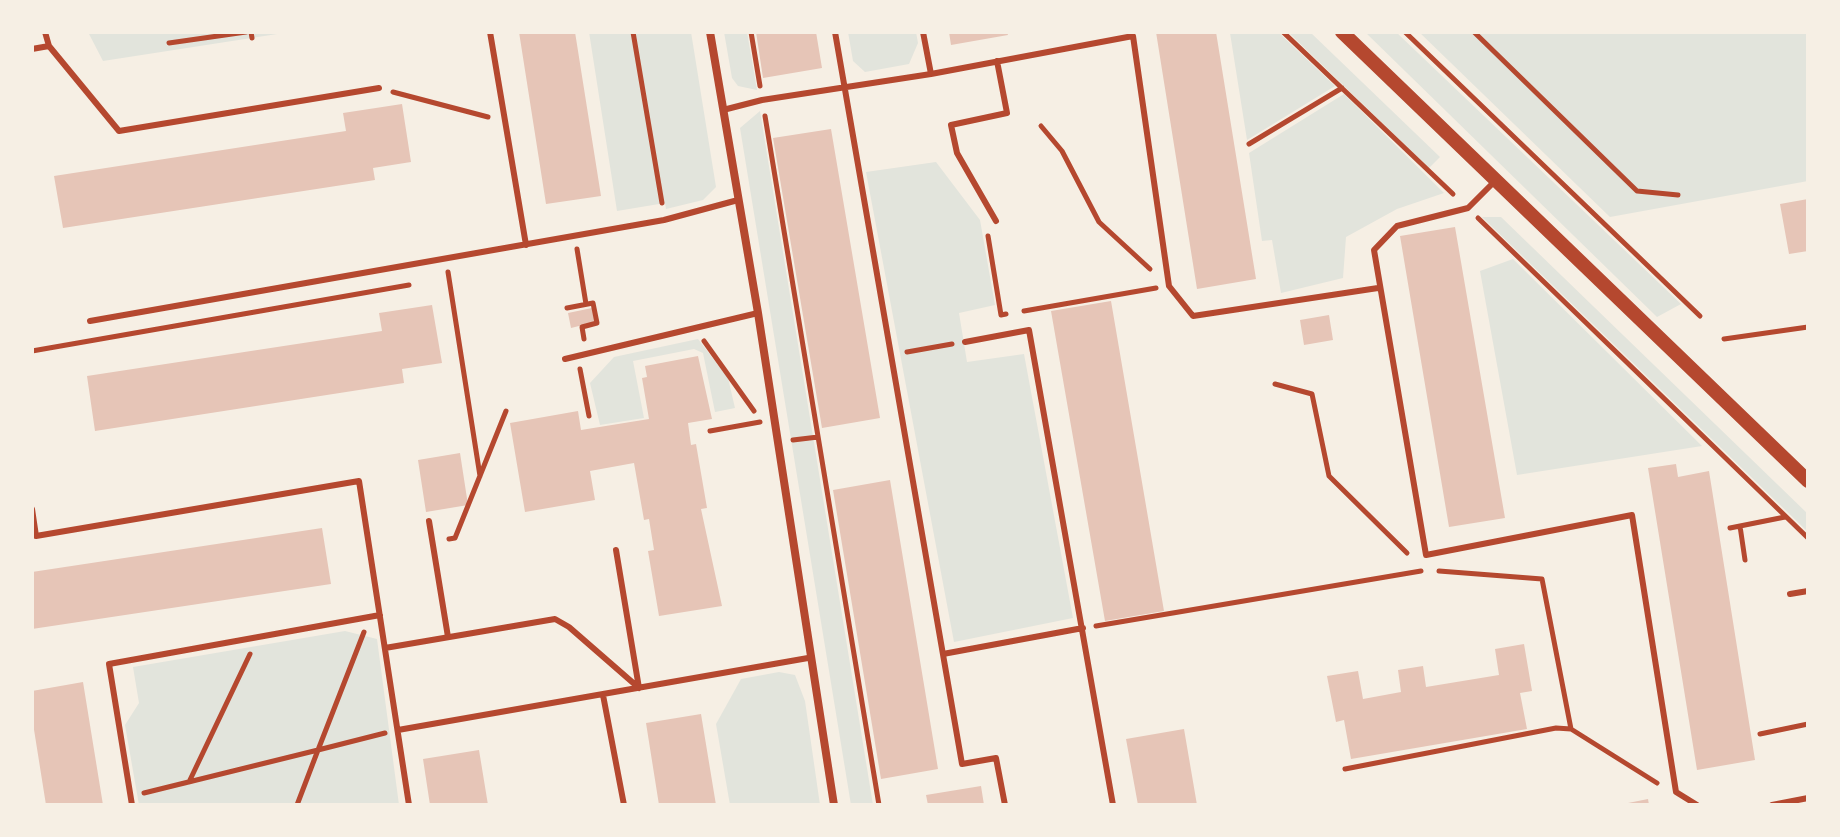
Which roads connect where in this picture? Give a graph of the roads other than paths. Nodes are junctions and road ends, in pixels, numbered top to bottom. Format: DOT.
graph roads {
  1 [pos="45,32"];
  2 [pos="490,32"];
  3 [pos="710,32"];
  4 [pos="835,32"];
  5 [pos="923,32"];
  6 [pos="1342,32"];
  7 [pos="49,46"];
  8 [pos="32,49"];
  9 [pos="997,61"];
  10 [pos="931,74"];
  11 [pos="844,87"];
  12 [pos="379,88"];
  13 [pos="723,110"];
  14 [pos="1495,181"];
  15 [pos="738,200"];
  16 [pos="996,221"];
  17 [pos="526,245"];
  18 [pos="1378,288"];
  19 [pos="758,313"];
  20 [pos="90,321"];
  21 [pos="965,342"];
  22 [pos="565,359"];
  23 [pos="1808,481"];
  24 [pos="32,509"];
  25 [pos="429,521"];
  26 [pos="616,550"];
  27 [pos="1808,591"];
  28 [pos="1790,594"];
  29 [pos="380,615"];
  30 [pos="1083,628"];
  31 [pos="448,637"];
  32 [pos="385,648"];
  33 [pos="943,654"];
  34 [pos="808,658"];
  35 [pos="639,688"];
  36 [pos="603,695"];
  37 [pos="398,730"];
  38 [pos="1808,798"];
  39 [pos="132,805"];
  40 [pos="409,805"];
  41 [pos="624,805"];
  42 [pos="834,805"];
  43 [pos="1005,805"];
  44 [pos="1113,805"];
  45 [pos="1697,805"];
  46 [pos="1772,805"];
  1 -- 7 [label="lane"];
  2 -- 17 [label="lane"];
  3 -- 13 [label="street"];
  4 -- 11 [label="lane"];
  5 -- 10 [label="lane"];
  6 -- 14 [label="street"];
  7 -- 8 [label="lane"];
  7 -- 12 [label="lane"];
  9 -- 10 [label="lane"];
  9 -- 16 [label="lane"];
  9 -- 18 [label="lane"];
  10 -- 11 [label="lane"];
  11 -- 13 [label="lane"];
  11 -- 33 [label="lane"];
  13 -- 15 [label="street"];
  14 -- 18 [label="lane"];
  14 -- 23 [label="street"];
  15 -- 17 [label="lane"];
  15 -- 19 [label="street"];
  17 -- 20 [label="lane"];
  18 -- 45 [label="lane"];
  19 -- 22 [label="lane"];
  19 -- 34 [label="street"];
  21 -- 30 [label="lane"];
  24 -- 29 [label="lane"];
  25 -- 31 [label="lane"];
  26 -- 35 [label="lane"];
  27 -- 28 [label="lane"];
  29 -- 32 [label="lane"];
  29 -- 39 [label="lane"];
  30 -- 33 [label="lane"];
  30 -- 44 [label="lane"];
  31 -- 32 [label="lane"];
  31 -- 35 [label="lane"];
  32 -- 37 [label="lane"];
  33 -- 43 [label="lane"];
  34 -- 35 [label="lane"];
  34 -- 42 [label="street"];
  35 -- 36 [label="lane"];
  36 -- 37 [label="lane"];
  36 -- 41 [label="lane"];
  37 -- 40 [label="lane"];
  38 -- 46 [label="lane"];
}
